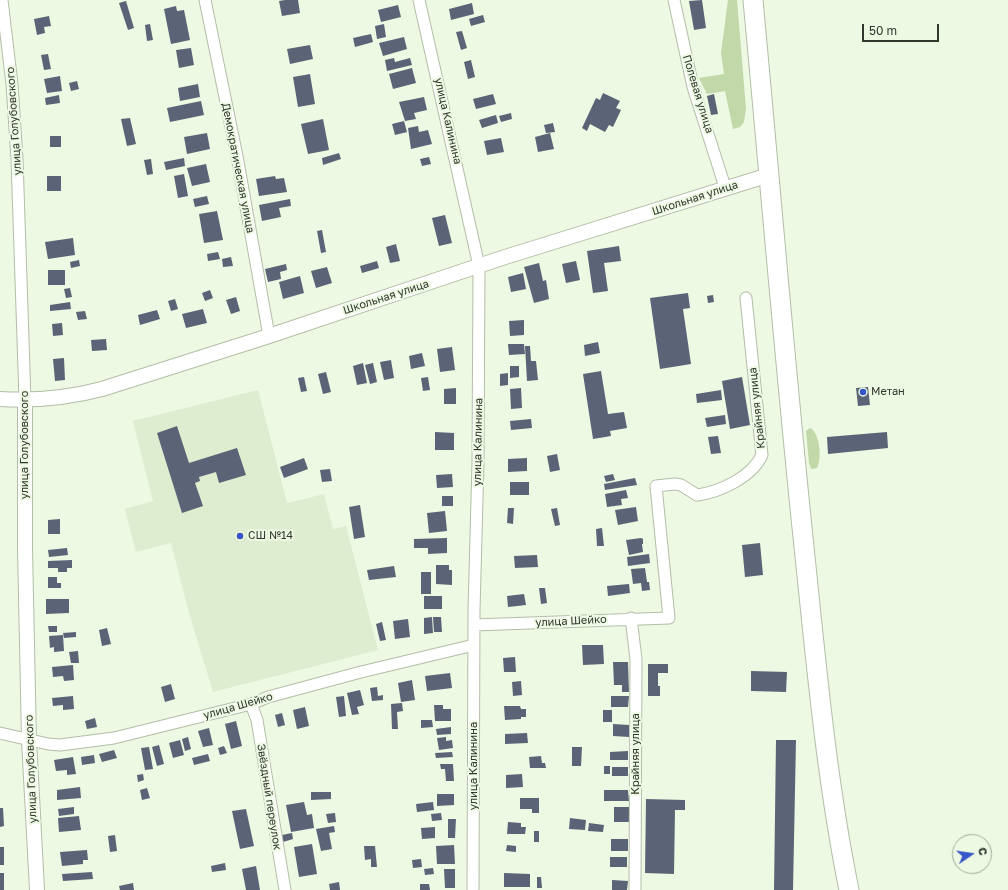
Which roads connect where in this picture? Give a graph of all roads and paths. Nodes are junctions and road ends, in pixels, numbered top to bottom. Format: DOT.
graph roads {
  1 [pos="2,0"];
  2 [pos="205,0"];
  3 [pos="419,0"];
  4 [pos="674,0"];
  5 [pos="753,0"];
  6 [pos="769,175"];
  7 [pos="725,187"];
  8 [pos="479,266"];
  9 [pos="746,298"];
  10 [pos="269,336"];
  11 [pos="0,399"];
  12 [pos="25,400"];
  13 [pos="631,618"];
  14 [pos="668,618"];
  15 [pos="474,625"];
  16 [pos="474,645"];
  17 [pos="251,704"];
  18 [pos="0,733"];
  19 [pos="29,740"];
  20 [pos="37,890"];
  21 [pos="285,890"];
  22 [pos="473,890"];
  23 [pos="635,890"];
  24 [pos="849,890"];
  1 -- 12 [label="street, улица Голубовского"];
  2 -- 10 [label="street, Демократическая улица"];
  3 -- 8 [label="street, улица Калинина"];
  4 -- 7 [label="street, Полевая улица"];
  5 -- 6 [label="highway"];
  6 -- 7 [label="street, Школьная улица"];
  6 -- 24 [label="highway"];
  7 -- 8 [label="street, Школьная улица"];
  8 -- 10 [label="street, Школьная улица"];
  8 -- 15 [label="street, улица Калинина"];
  9 -- 14 [label="street, Крайняя улица"];
  10 -- 12 [label="street, Школьная улица"];
  11 -- 12 [label="street, Школьная улица"];
  12 -- 19 [label="street, улица Голубовского"];
  13 -- 14 [label="street, улица Шейко"];
  13 -- 15 [label="street, улица Шейко"];
  13 -- 23 [label="street, Крайняя улица"];
  15 -- 16 [label="street, улица Калинина"];
  16 -- 17 [label="street, улица Шейко"];
  16 -- 22 [label="street, улица Калинина"];
  17 -- 19 [label="street, улица Шейко"];
  17 -- 21 [label="street, Звёздный переулок"];
  18 -- 19 [label="street, улица Шейко"];
  19 -- 20 [label="street, улица Голубовского"];
}
